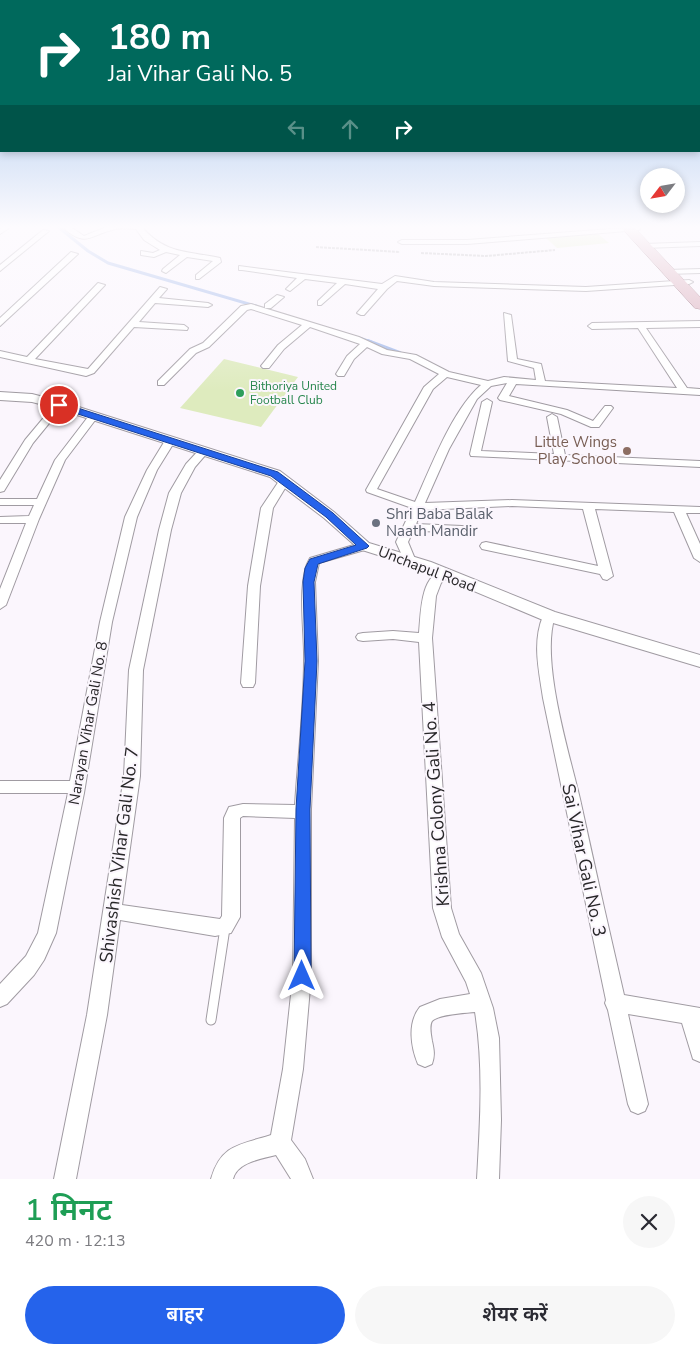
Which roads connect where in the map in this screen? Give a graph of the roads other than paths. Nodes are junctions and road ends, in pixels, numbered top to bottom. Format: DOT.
graph roads {
  1 [pos="45,281"];
  2 [pos="298,281"];
  3 [pos="336,281"];
  4 [pos="391,281"];
  5 [pos="415,281"];
  6 [pos="647,281"];
  7 [pos="682,281"];
  8 [pos="343,282"];
  9 [pos="101,285"];
  10 [pos="384,287"];
  11 [pos="163,289"];
  12 [pos="290,290"];
  13 [pos="280,297"];
  14 [pos="698,298"];
  15 [pos="153,300"];
  16 [pos="252,300"];
  17 [pos="321,303"];
  18 [pos="208,305"];
  19 [pos="268,306"];
  20 [pos="0,313"];
  21 [pos="362,313"];
  22 [pos="10,314"];
  23 [pos="507,315"];
  24 [pos="0,323"];
  25 [pos="132,324"];
  26 [pos="307,324"];
  27 [pos="700,324"];
  28 [pos="592,326"];
  29 [pos="641,326"];
  30 [pos="184,328"];
  31 [pos="366,343"];
  32 [pos="0,354"];
  33 [pos="413,357"];
  34 [pos="29,360"];
  35 [pos="266,366"];
  36 [pos="341,374"];
  37 [pos="446,374"];
  38 [pos="513,381"];
  39 [pos="161,383"];
  40 [pos="541,383"];
  41 [pos="488,384"];
  42 [pos="683,390"];
  43 [pos="700,392"];
  44 [pos="0,396"];
  45 [pos="487,402"];
  46 [pos="59,405"];
  47 [pos="608,408"];
  48 [pos="94,415"];
  49 [pos="552,417"];
  50 [pos="170,441"];
  51 [pos="203,452"];
  52 [pos="560,458"];
  53 [pos="700,464"];
  54 [pos="285,480"];
  55 [pos="0,489"];
  56 [pos="0,502"];
  57 [pos="41,502"];
  58 [pos="588,506"];
  59 [pos="418,507"];
  60 [pos="679,510"];
  61 [pos="700,510"];
  62 [pos="33,519"];
  63 [pos="0,520"];
  64 [pos="408,526"];
  65 [pos="462,530"];
  66 [pos="364,546"];
  67 [pos="486,546"];
  68 [pos="700,558"];
  69 [pos="409,559"];
  70 [pos="443,574"];
  71 [pos="0,605"];
  72 [pos="549,616"];
  73 [pos="363,637"];
  74 [pos="425,638"];
  75 [pos="700,662"];
  76 [pos="248,683"];
  77 [pos="0,787"];
  78 [pos="77,787"];
  79 [pos="303,812"];
  80 [pos="112,911"];
  81 [pos="225,927"];
  82 [pos="1,996"];
  83 [pos="482,1002"];
  84 [pos="614,1003"];
  85 [pos="695,1016"];
  86 [pos="212,1020"];
  87 [pos="700,1052"];
  88 [pos="425,1057"];
  89 [pos="638,1104"];
  90 [pos="280,1143"];
  91 [pos="65,1179"];
  92 [pos="222,1179"];
  93 [pos="302,1179"];
  94 [pos="488,1179"];
  1 -- 22 [label="street"];
  2 -- 12 [label="street"];
  3 -- 8 [label="street"];
  4 -- 10 [label="street"];
  5 -- 6 [label="street"];
  7 -- 14 [label="main road"];
  8 -- 10 [label="street"];
  8 -- 17 [label="street"];
  9 -- 34 [label="street"];
  10 -- 21 [label="street"];
  11 -- 15 [label="street"];
  13 -- 19 [label="street"];
  15 -- 18 [label="street"];
  15 -- 25 [label="street"];
  16 -- 19 [label="street"];
  19 -- 33 [label="street"];
  20 -- 22 [label="street"];
  22 -- 24 [label="street"];
  23 -- 40 [label="street"];
  25 -- 30 [label="street"];
  25 -- 34 [label="street"];
  26 -- 31 [label="street"];
  26 -- 35 [label="street"];
  26 -- 39 [label="street"];
  27 -- 29 [label="street"];
  28 -- 29 [label="street"];
  29 -- 42 [label="street"];
  31 -- 33 [label="street"];
  31 -- 36 [label="street"];
  32 -- 34 [label="street"];
  33 -- 37 [label="street"];
  37 -- 41 [label="street"];
  37 -- 59 [label="street"];
  38 -- 40 [label="street"];
  38 -- 41 [label="street"];
  38 -- 47 [label="street"];
  40 -- 42 [label="street"];
  41 -- 59 [label="street"];
  42 -- 43 [label="street"];
  44 -- 46 [label="street, Unchapul Road"];
  45 -- 52 [label="street"];
  46 -- 48 [label="street, Unchapul Road"];
  46 -- 55 [label="street"];
  48 -- 50 [label="street, Unchapul Road"];
  48 -- 57 [label="street"];
  49 -- 52 [label="street"];
  50 -- 51 [label="street, Unchapul Road"];
  50 -- 78 [label="street, Narayan Vihar Gali No. 8"];
  51 -- 54 [label="street, Unchapul Road"];
  51 -- 80 [label="street, Shivashish Vihar Gali No. 7"];
  52 -- 53 [label="street"];
  54 -- 66 [label="street, Unchapul Road"];
  54 -- 76 [label="street"];
  56 -- 57 [label="street"];
  57 -- 62 [label="street"];
  58 -- 59 [label="street"];
  58 -- 60 [label="street"];
  58 -- 67 [label="street"];
  59 -- 64 [label="street"];
  60 -- 61 [label="street"];
  60 -- 68 [label="street"];
  62 -- 63 [label="street"];
  62 -- 71 [label="street"];
  64 -- 65 [label="street"];
  64 -- 69 [label="street"];
  66 -- 69 [label="street, Unchapul Road"];
  66 -- 79 [label="street"];
  69 -- 70 [label="street, Unchapul Road"];
  70 -- 72 [label="street, Unchapul Road"];
  70 -- 74 [label="street, Krishna Colony Gali No. 4"];
  72 -- 75 [label="street, Unchapul Road"];
  72 -- 84 [label="street, Sai Vihar Gali No. 3"];
  73 -- 74 [label="street"];
  74 -- 83 [label="street, Krishna Colony Gali No. 4"];
  77 -- 78 [label="street"];
  78 -- 82 [label="street, Narayan Vihar Gali No. 8"];
  79 -- 81 [label="street"];
  79 -- 90 [label="street"];
  80 -- 81 [label="street"];
  80 -- 91 [label="street, Shivashish Vihar Gali No. 7"];
  81 -- 86 [label="lane"];
  83 -- 88 [label="street"];
  83 -- 94 [label="street, Krishna Colony Gali No. 4"];
  84 -- 85 [label="street"];
  84 -- 89 [label="street, Sai Vihar Gali No. 3"];
  85 -- 87 [label="street"];
  90 -- 92 [label="street"];
  90 -- 93 [label="street"];
}
